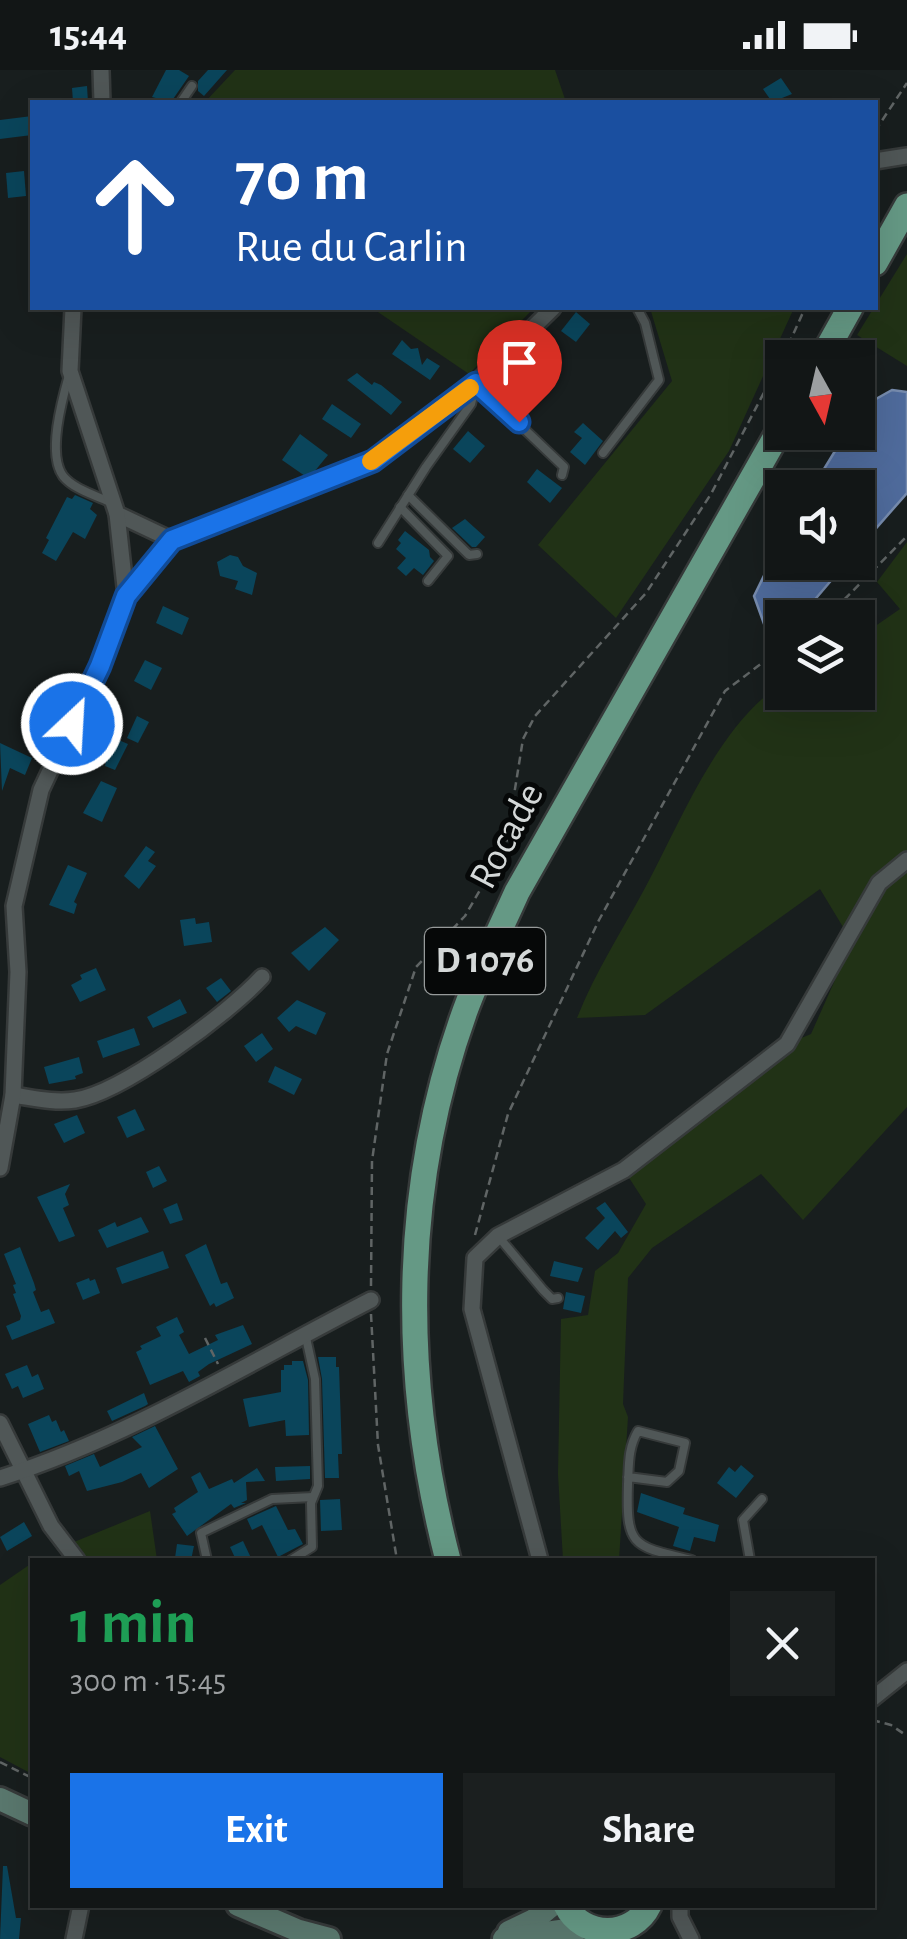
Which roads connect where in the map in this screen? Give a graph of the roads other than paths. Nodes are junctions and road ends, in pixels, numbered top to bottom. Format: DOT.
graph roads {
  1 [pos="101,70"];
  2 [pos="192,86"];
  3 [pos="102,100"];
  4 [pos="182,100"];
  5 [pos="907,156"];
  6 [pos="878,160"];
  7 [pos="907,206"];
  8 [pos="878,259"];
  9 [pos="73,310"];
  10 [pos="551,310"];
  11 [pos="639,310"];
  12 [pos="849,310"];
  13 [pos="832,340"];
  14 [pos="70,371"];
  15 [pos="476,383"];
  16 [pos="768,450"];
  17 [pos="603,454"];
  18 [pos="562,475"];
  19 [pos="408,495"];
  20 [pos="400,507"];
  21 [pos="114,509"];
  22 [pos="172,540"];
  23 [pos="378,543"];
  24 [pos="477,554"];
  25 [pos="428,581"];
  26 [pos="126,596"];
  27 [pos="907,860"];
  28 [pos="7,904"];
  29 [pos="262,977"];
  30 [pos="13,1095"];
  31 [pos="0,1168"];
  32 [pos="498,1236"];
  33 [pos="558,1298"];
  34 [pos="371,1300"];
  35 [pos="306,1333"];
  36 [pos="0,1424"];
  37 [pos="23,1471"];
  38 [pos="628,1477"];
  39 [pos="0,1478"];
  40 [pos="312,1497"];
  41 [pos="762,1499"];
  42 [pos="75,1558"];
  43 [pos="207,1558"];
  44 [pos="295,1558"];
  45 [pos="448,1558"];
  46 [pos="539,1558"];
  47 [pos="683,1558"];
  48 [pos="750,1558"];
  49 [pos="907,1671"];
  50 [pos="875,1697"];
  51 [pos="0,1799"];
  52 [pos="30,1813"];
  53 [pos="80,1908"];
  54 [pos="245,1908"];
  55 [pos="548,1908"];
  56 [pos="568,1908"];
  57 [pos="680,1908"];
  58 [pos="645,1922"];
  59 [pos="581,1928"];
  60 [pos="612,1938"];
  61 [pos="74,1939"];
  62 [pos="329,1939"];
  63 [pos="495,1939"];
  64 [pos="504,1939"];
  65 [pos="691,1939"];
  1 -- 3 [label="street"];
  2 -- 4 [label="lane"];
  5 -- 6 [label="street"];
  7 -- 8 [label="main road"];
  9 -- 14 [label="street"];
  10 -- 15 [label="street"];
  11 -- 17 [label="lane"];
  12 -- 13 [label="main road"];
  14 -- 21 [label="street"];
  14 -- 21 [label="lane"];
  15 -- 18 [label="lane"];
  15 -- 19 [label="lane"];
  15 -- 22 [label="street"];
  16 -- 45 [label="main road, Rocade / D 1076"];
  19 -- 20 [label="lane"];
  19 -- 24 [label="lane"];
  20 -- 23 [label="lane"];
  20 -- 25 [label="lane"];
  21 -- 22 [label="street"];
  21 -- 26 [label="street"];
  22 -- 26 [label="street"];
  26 -- 28 [label="street"];
  27 -- 32 [label="street"];
  28 -- 30 [label="street"];
  29 -- 30 [label="street"];
  30 -- 31 [label="street"];
  32 -- 33 [label="lane"];
  32 -- 46 [label="street"];
  34 -- 35 [label="street"];
  35 -- 37 [label="street"];
  35 -- 40 [label="lane"];
  36 -- 37 [label="street"];
  37 -- 39 [label="street"];
  37 -- 42 [label="street"];
  38 -- 38 [label="lane"];
  38 -- 47 [label="lane"];
  40 -- 43 [label="lane"];
  40 -- 44 [label="lane"];
  41 -- 48 [label="lane"];
  49 -- 50 [label="street"];
  51 -- 52 [label="street"];
  53 -- 61 [label="street"];
  54 -- 62 [label="street"];
  55 -- 63 [label="street"];
  56 -- 59 [label="main road"];
  57 -- 65 [label="street"];
  58 -- 60 [label="main road"];
  59 -- 60 [label="main road"];
  59 -- 64 [label="street"];
}
